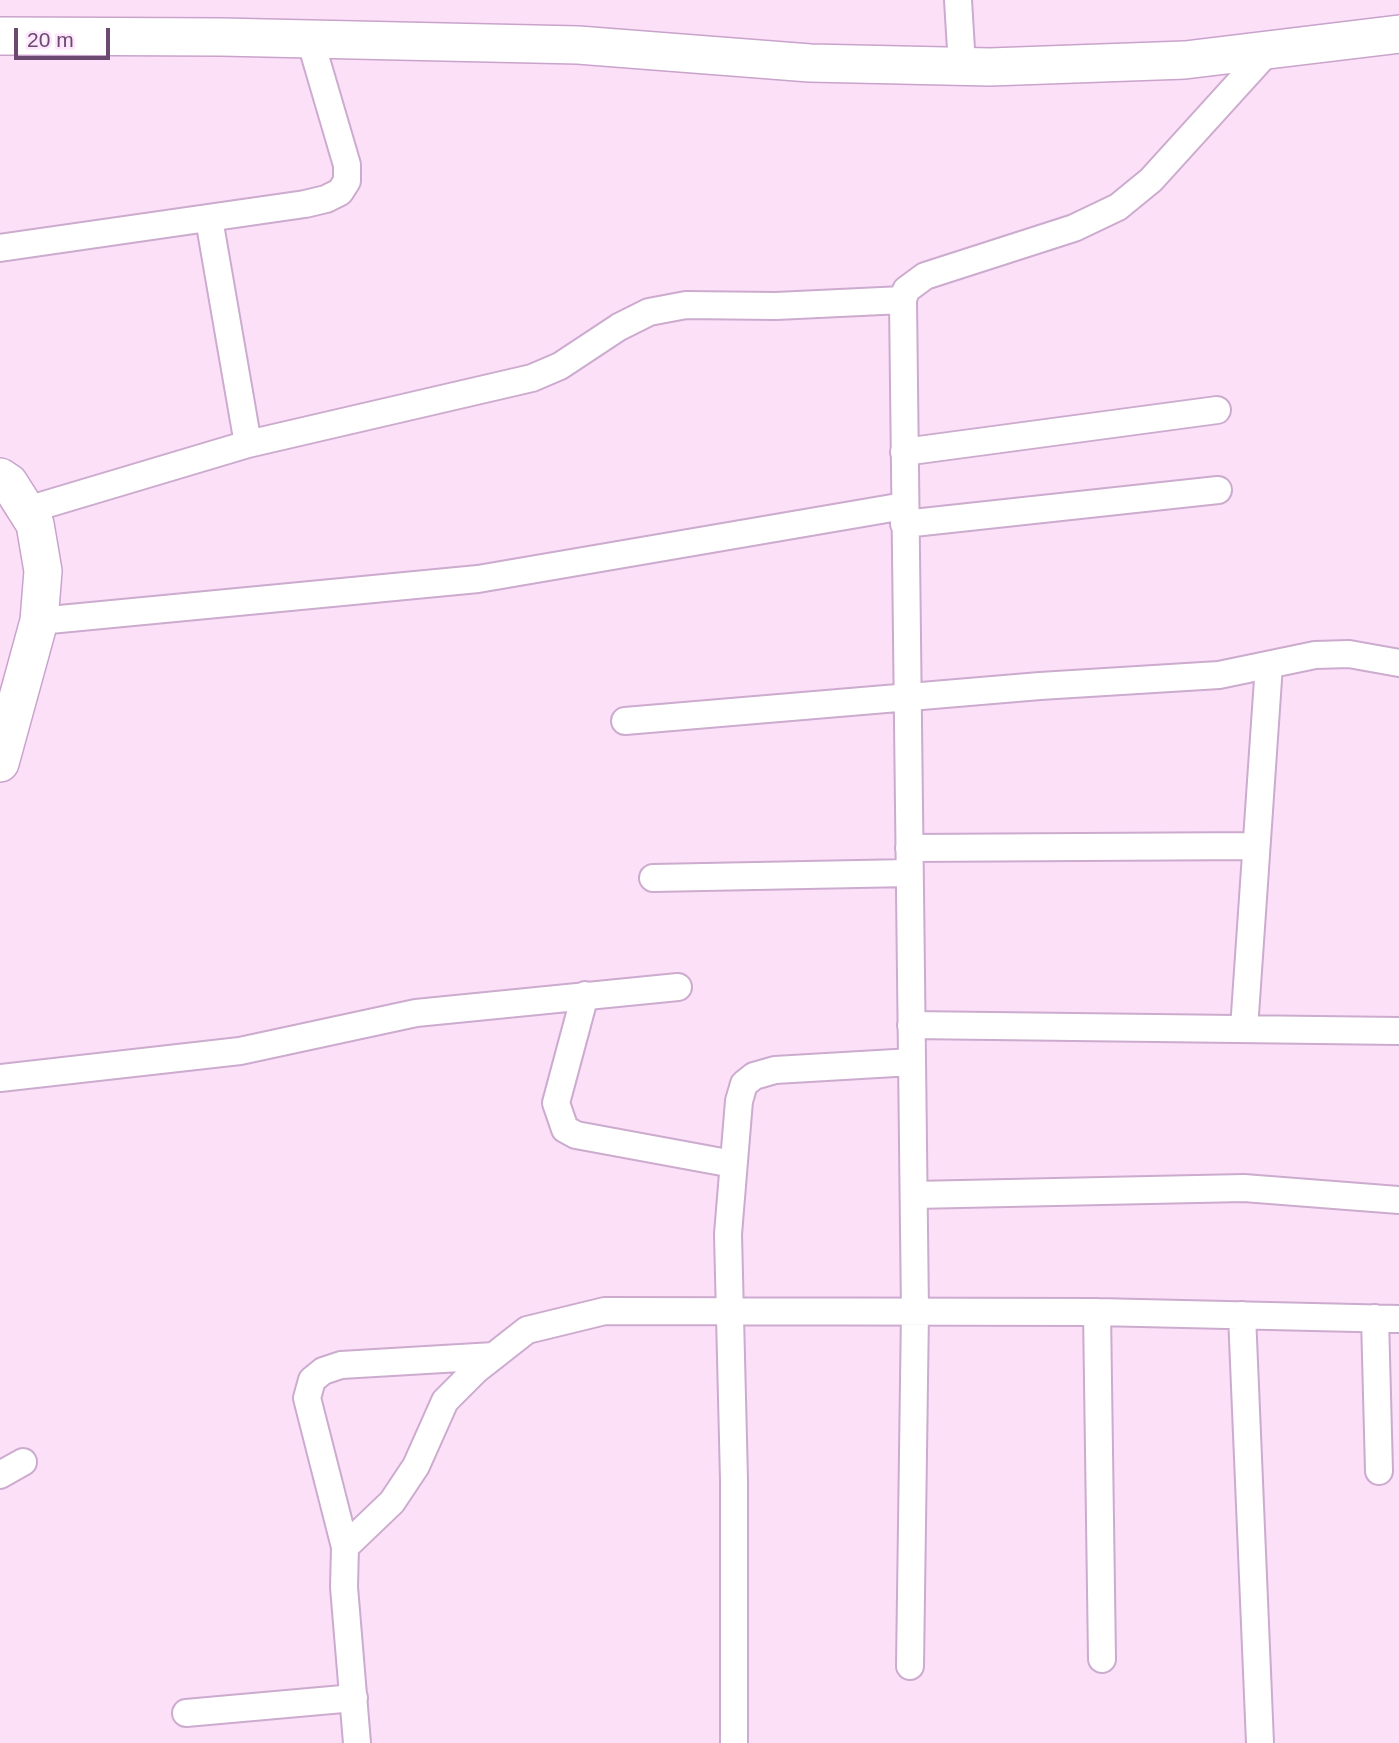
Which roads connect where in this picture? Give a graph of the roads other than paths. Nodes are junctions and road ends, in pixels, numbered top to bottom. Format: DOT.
graph roads {
  1 [pos="958,0"];
  2 [pos="1399,34"];
  3 [pos="0,36"];
  4 [pos="310,39"];
  5 [pos="1269,50"];
  6 [pos="962,66"];
  7 [pos="209,219"];
  8 [pos="0,248"];
  9 [pos="903,300"];
  10 [pos="1217,410"];
  11 [pos="248,444"];
  12 [pos="904,452"];
  13 [pos="0,477"];
  14 [pos="1218,490"];
  15 [pos="27,510"];
  16 [pos="904,515"];
  17 [pos="40,621"];
  18 [pos="1399,663"];
  19 [pos="1269,665"];
  20 [pos="909,697"];
  21 [pos="625,722"];
  22 [pos="0,763"];
  23 [pos="1256,846"];
  24 [pos="909,861"];
  25 [pos="653,878"];
  26 [pos="678,987"];
  27 [pos="585,995"];
  28 [pos="911,1025"];
  29 [pos="1244,1029"];
  30 [pos="1399,1031"];
  31 [pos="912,1062"];
  32 [pos="0,1078"];
  33 [pos="733,1164"];
  34 [pos="914,1195"];
  35 [pos="1399,1200"];
  36 [pos="730,1310"];
  37 [pos="915,1311"];
  38 [pos="1097,1312"];
  39 [pos="1242,1315"];
  40 [pos="1387,1318"];
  41 [pos="494,1356"];
  42 [pos="23,1462"];
  43 [pos="1379,1471"];
  44 [pos="0,1475"];
  45 [pos="345,1547"];
  46 [pos="1102,1659"];
  47 [pos="910,1666"];
  48 [pos="354,1698"];
  49 [pos="186,1713"];
  50 [pos="357,1743"];
  51 [pos="734,1743"];
  52 [pos="1260,1743"];
  1 -- 6 [label="street"];
  2 -- 5 [label="street"];
  3 -- 4 [label="street"];
  4 -- 6 [label="street"];
  4 -- 7 [label="street"];
  5 -- 6 [label="street"];
  5 -- 9 [label="street"];
  7 -- 8 [label="street"];
  7 -- 11 [label="street"];
  9 -- 11 [label="street"];
  9 -- 12 [label="street"];
  10 -- 12 [label="street"];
  11 -- 15 [label="street"];
  12 -- 16 [label="street"];
  13 -- 15 [label="street"];
  14 -- 16 [label="street"];
  15 -- 17 [label="street"];
  16 -- 17 [label="street"];
  16 -- 20 [label="street"];
  17 -- 22 [label="street"];
  18 -- 19 [label="street"];
  19 -- 20 [label="street"];
  19 -- 23 [label="street"];
  20 -- 21 [label="street"];
  20 -- 24 [label="street"];
  23 -- 24 [label="street"];
  23 -- 29 [label="street"];
  24 -- 25 [label="street"];
  24 -- 28 [label="street"];
  26 -- 27 [label="street"];
  27 -- 32 [label="street"];
  27 -- 33 [label="street"];
  28 -- 29 [label="street"];
  28 -- 31 [label="street"];
  29 -- 30 [label="street"];
  31 -- 33 [label="street"];
  31 -- 34 [label="street"];
  33 -- 36 [label="street"];
  34 -- 35 [label="street"];
  34 -- 37 [label="street"];
  36 -- 37 [label="street"];
  36 -- 41 [label="street"];
  36 -- 51 [label="street"];
  37 -- 38 [label="street"];
  37 -- 47 [label="street"];
  38 -- 39 [label="street"];
  38 -- 46 [label="street"];
  39 -- 40 [label="street"];
  39 -- 52 [label="street"];
  40 -- 43 [label="street"];
  41 -- 45 [label="street"];
  41 -- 45 [label="street"];
  42 -- 44 [label="street"];
  45 -- 48 [label="street"];
  48 -- 49 [label="street"];
  48 -- 50 [label="street"];
}
